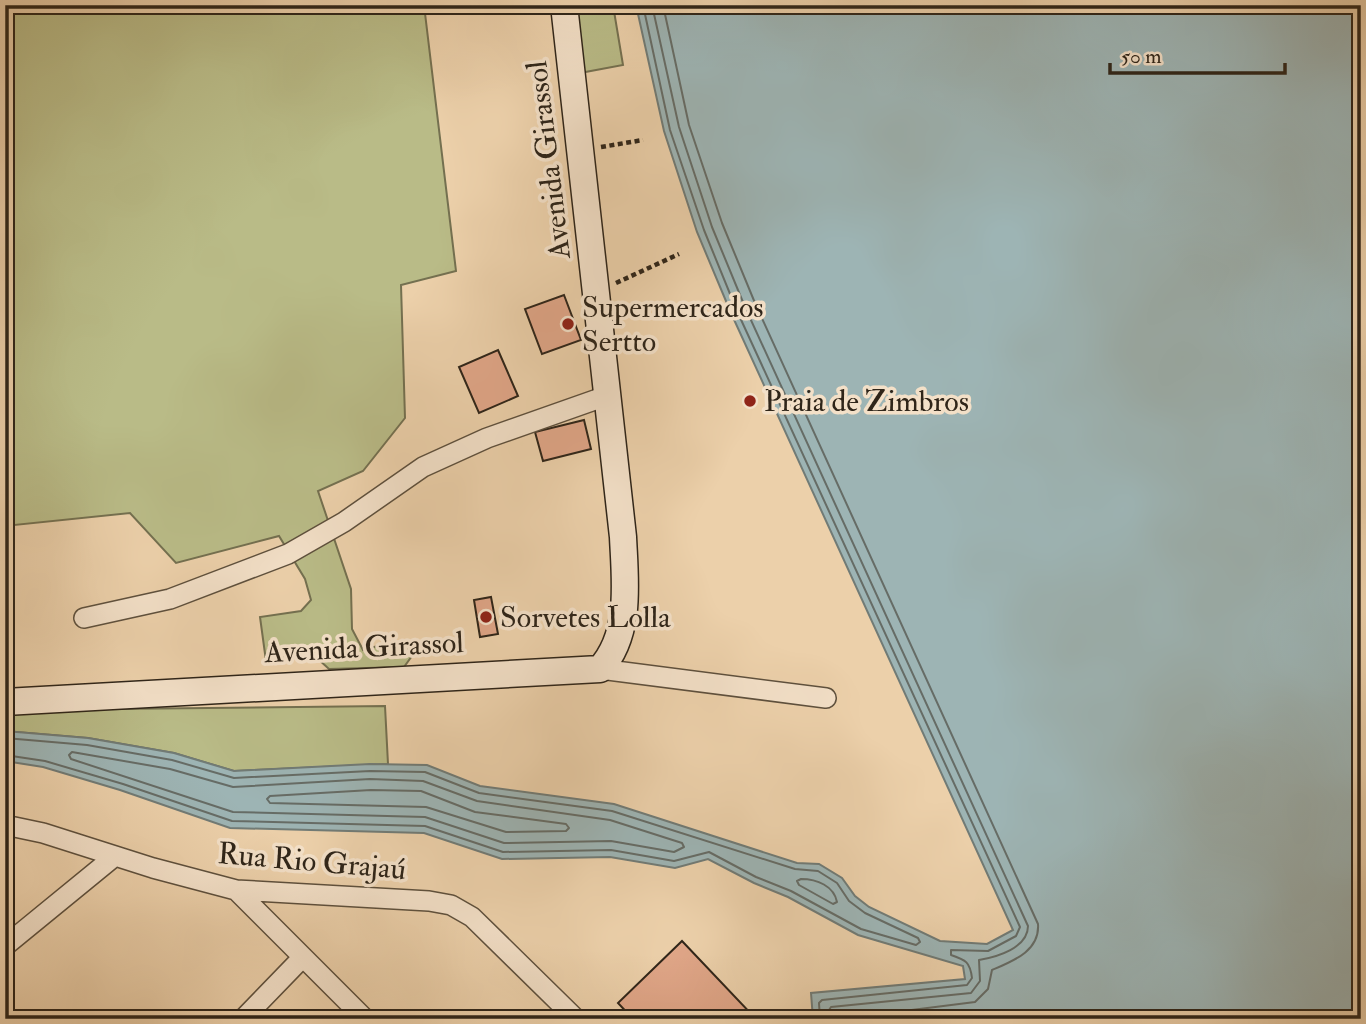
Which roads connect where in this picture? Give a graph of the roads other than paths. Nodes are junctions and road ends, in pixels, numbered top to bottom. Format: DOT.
graph roads {
  1 [pos="564,5"];
  2 [pos="609,395"];
  3 [pos="84,618"];
  4 [pos="600,669"];
  5 [pos="826,698"];
  6 [pos="5,702"];
  7 [pos="5,825"];
  8 [pos="115,856"];
  9 [pos="236,890"];
  10 [pos="5,946"];
  11 [pos="303,957"];
  12 [pos="565,1015"];
  13 [pos="243,1019"];
  14 [pos="365,1019"];
  1 -- 2 [label="main road, Avenida Girassol"];
  2 -- 3 [label="street"];
  2 -- 4 [label="main road, Avenida Girassol"];
  4 -- 5 [label="street"];
  4 -- 6 [label="main road, Avenida Girassol"];
  7 -- 8 [label="street, Rua Rio Grajaú"];
  8 -- 9 [label="street, Rua Rio Grajaú"];
  8 -- 10 [label="street"];
  9 -- 11 [label="street"];
  9 -- 12 [label="street, Rua Rio Grajaú"];
  11 -- 13 [label="street"];
  11 -- 14 [label="street"];
}
